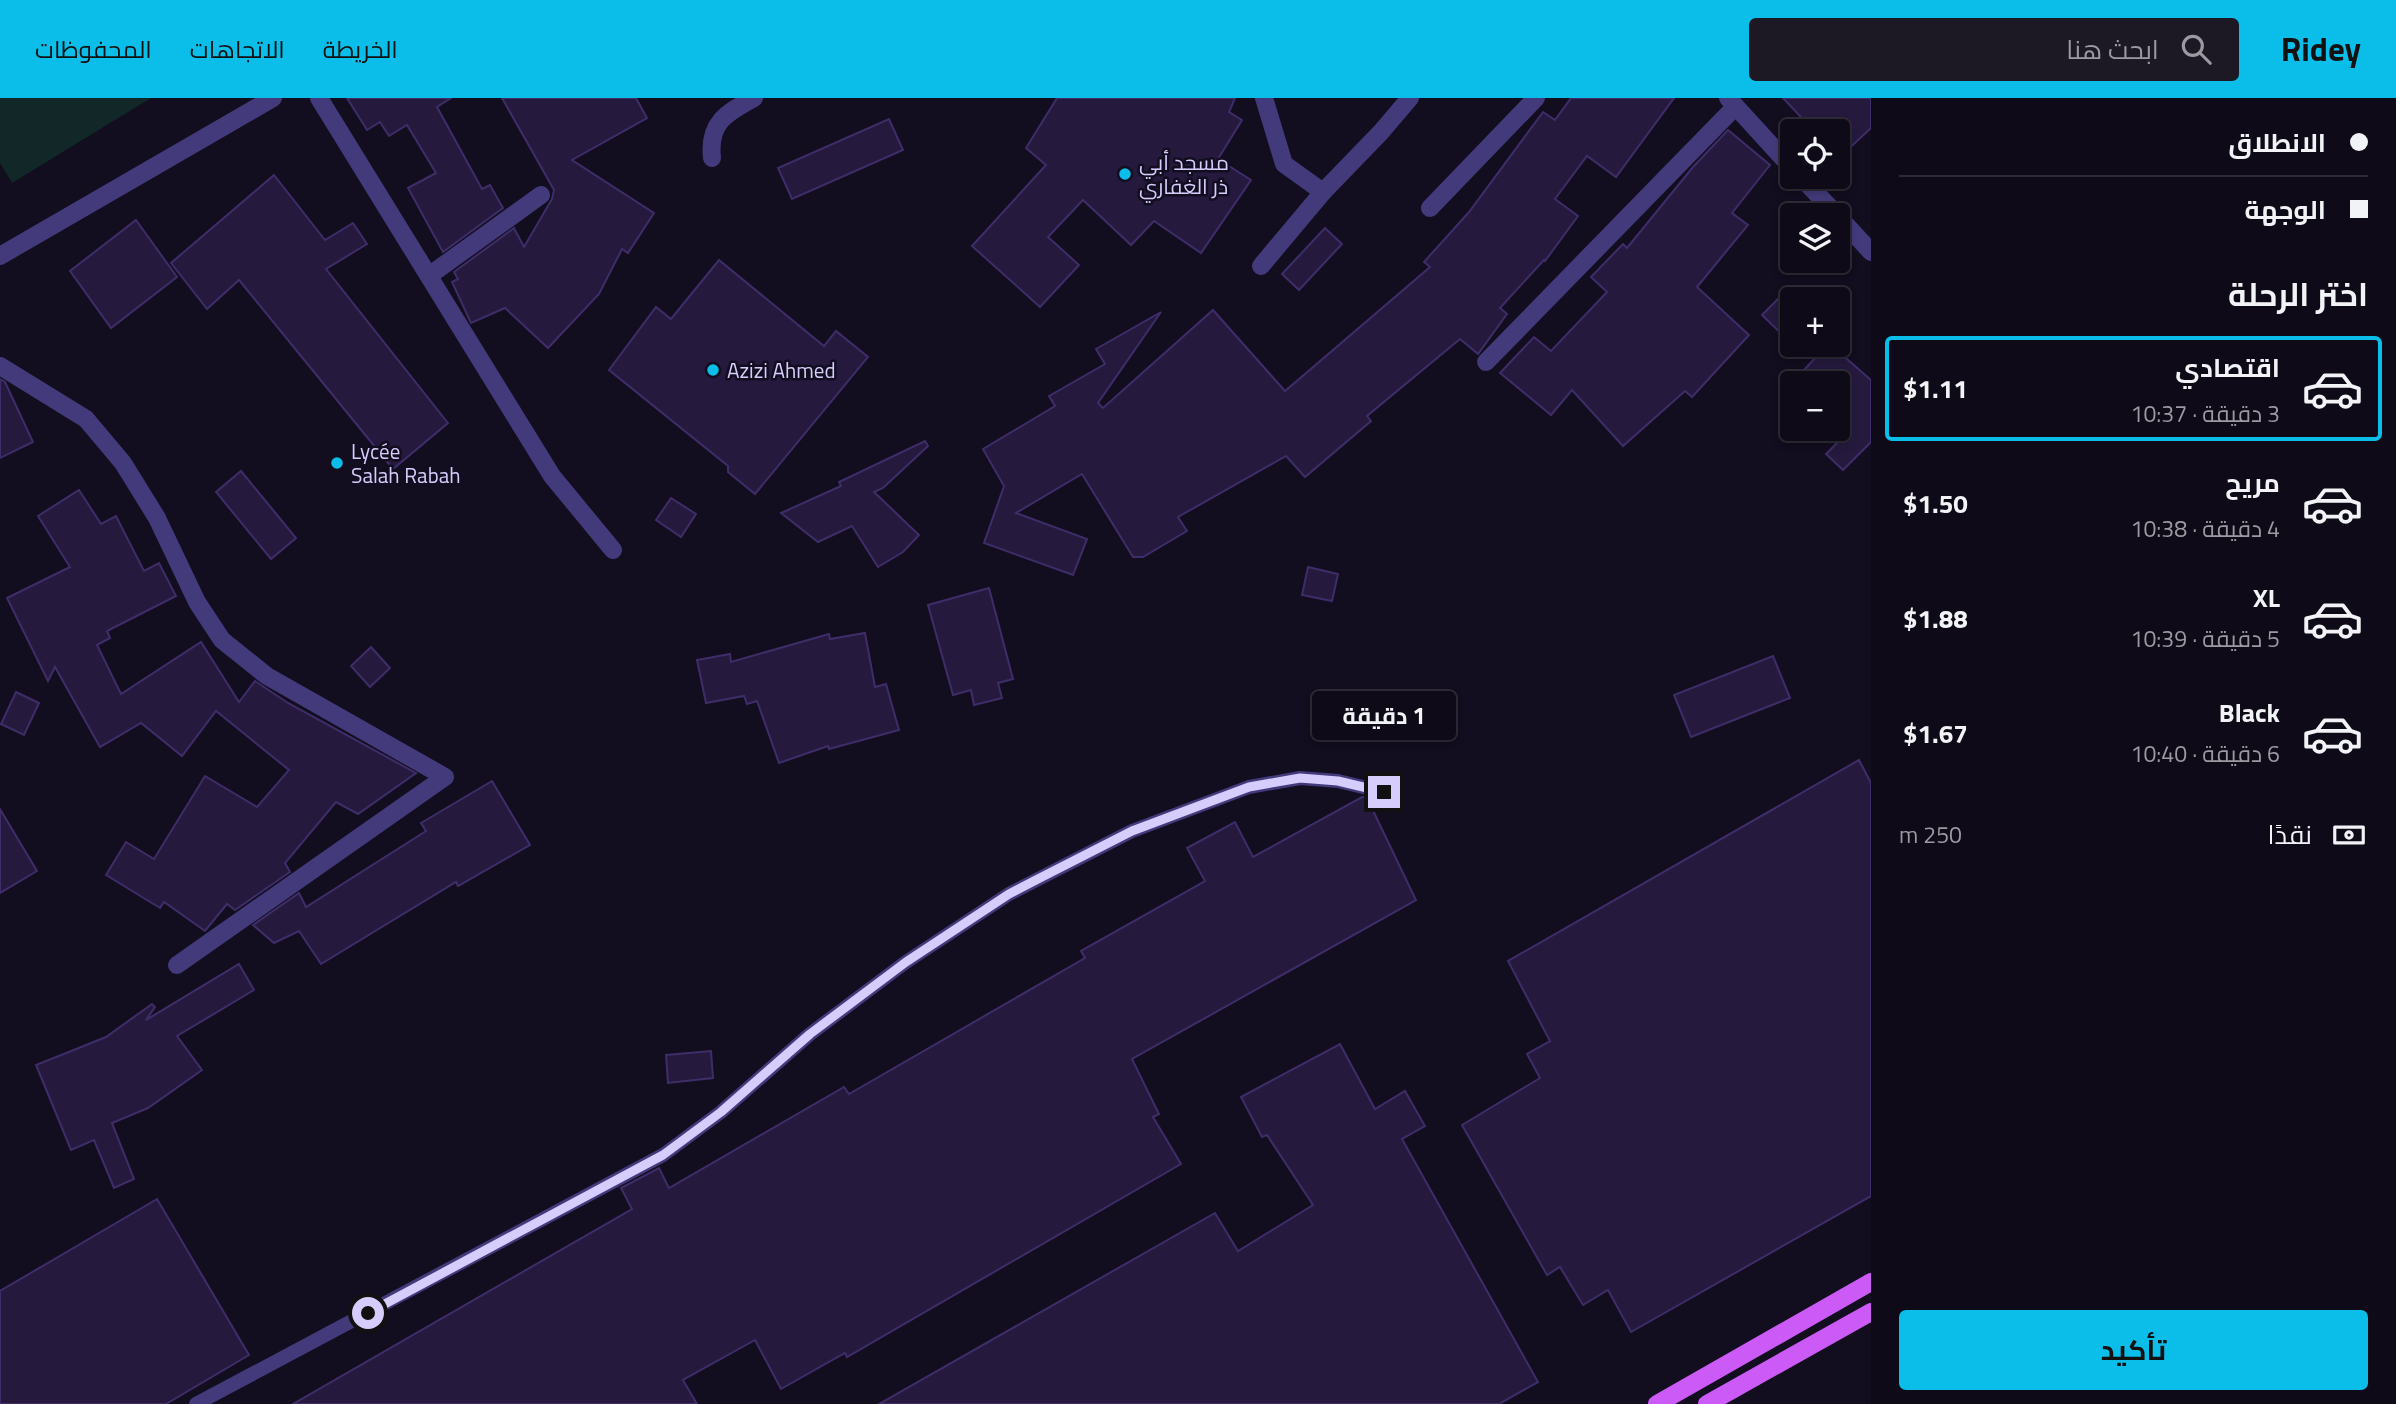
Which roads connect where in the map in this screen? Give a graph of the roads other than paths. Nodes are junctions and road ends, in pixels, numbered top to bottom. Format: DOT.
graph roads {
  1 [pos="274,98"];
  2 [pos="319,98"];
  3 [pos="754,98"];
  4 [pos="1264,98"];
  5 [pos="1410,98"];
  6 [pos="1536,98"];
  7 [pos="1731,102"];
  8 [pos="1780,155"];
  9 [pos="712,158"];
  10 [pos="1812,189"];
  11 [pos="1323,192"];
  12 [pos="541,195"];
  13 [pos="1825,203"];
  14 [pos="1430,208"];
  15 [pos="1850,230"];
  16 [pos="1871,252"];
  17 [pos="0,256"];
  18 [pos="1261,266"];
  19 [pos="430,275"];
  20 [pos="1486,362"];
  21 [pos="0,366"];
  22 [pos="613,550"];
  23 [pos="1384,792"];
  24 [pos="177,965"];
  25 [pos="1871,1282"];
  26 [pos="1871,1312"];
  27 [pos="196,1404"];
  28 [pos="1657,1404"];
  29 [pos="1707,1404"];
  1 -- 17 [label="street"];
  2 -- 19 [label="street"];
  3 -- 9 [label="street"];
  4 -- 11 [label="street"];
  5 -- 11 [label="street"];
  6 -- 14 [label="street"];
  7 -- 8 [label="street"];
  7 -- 20 [label="street"];
  10 -- 13 [label="street"];
  11 -- 18 [label="street"];
  12 -- 19 [label="street"];
  15 -- 16 [label="street"];
  19 -- 22 [label="street"];
  21 -- 24 [label="street"];
  23 -- 27 [label="lane"];
  25 -- 28 [label="main road"];
  26 -- 29 [label="main road"];
}
